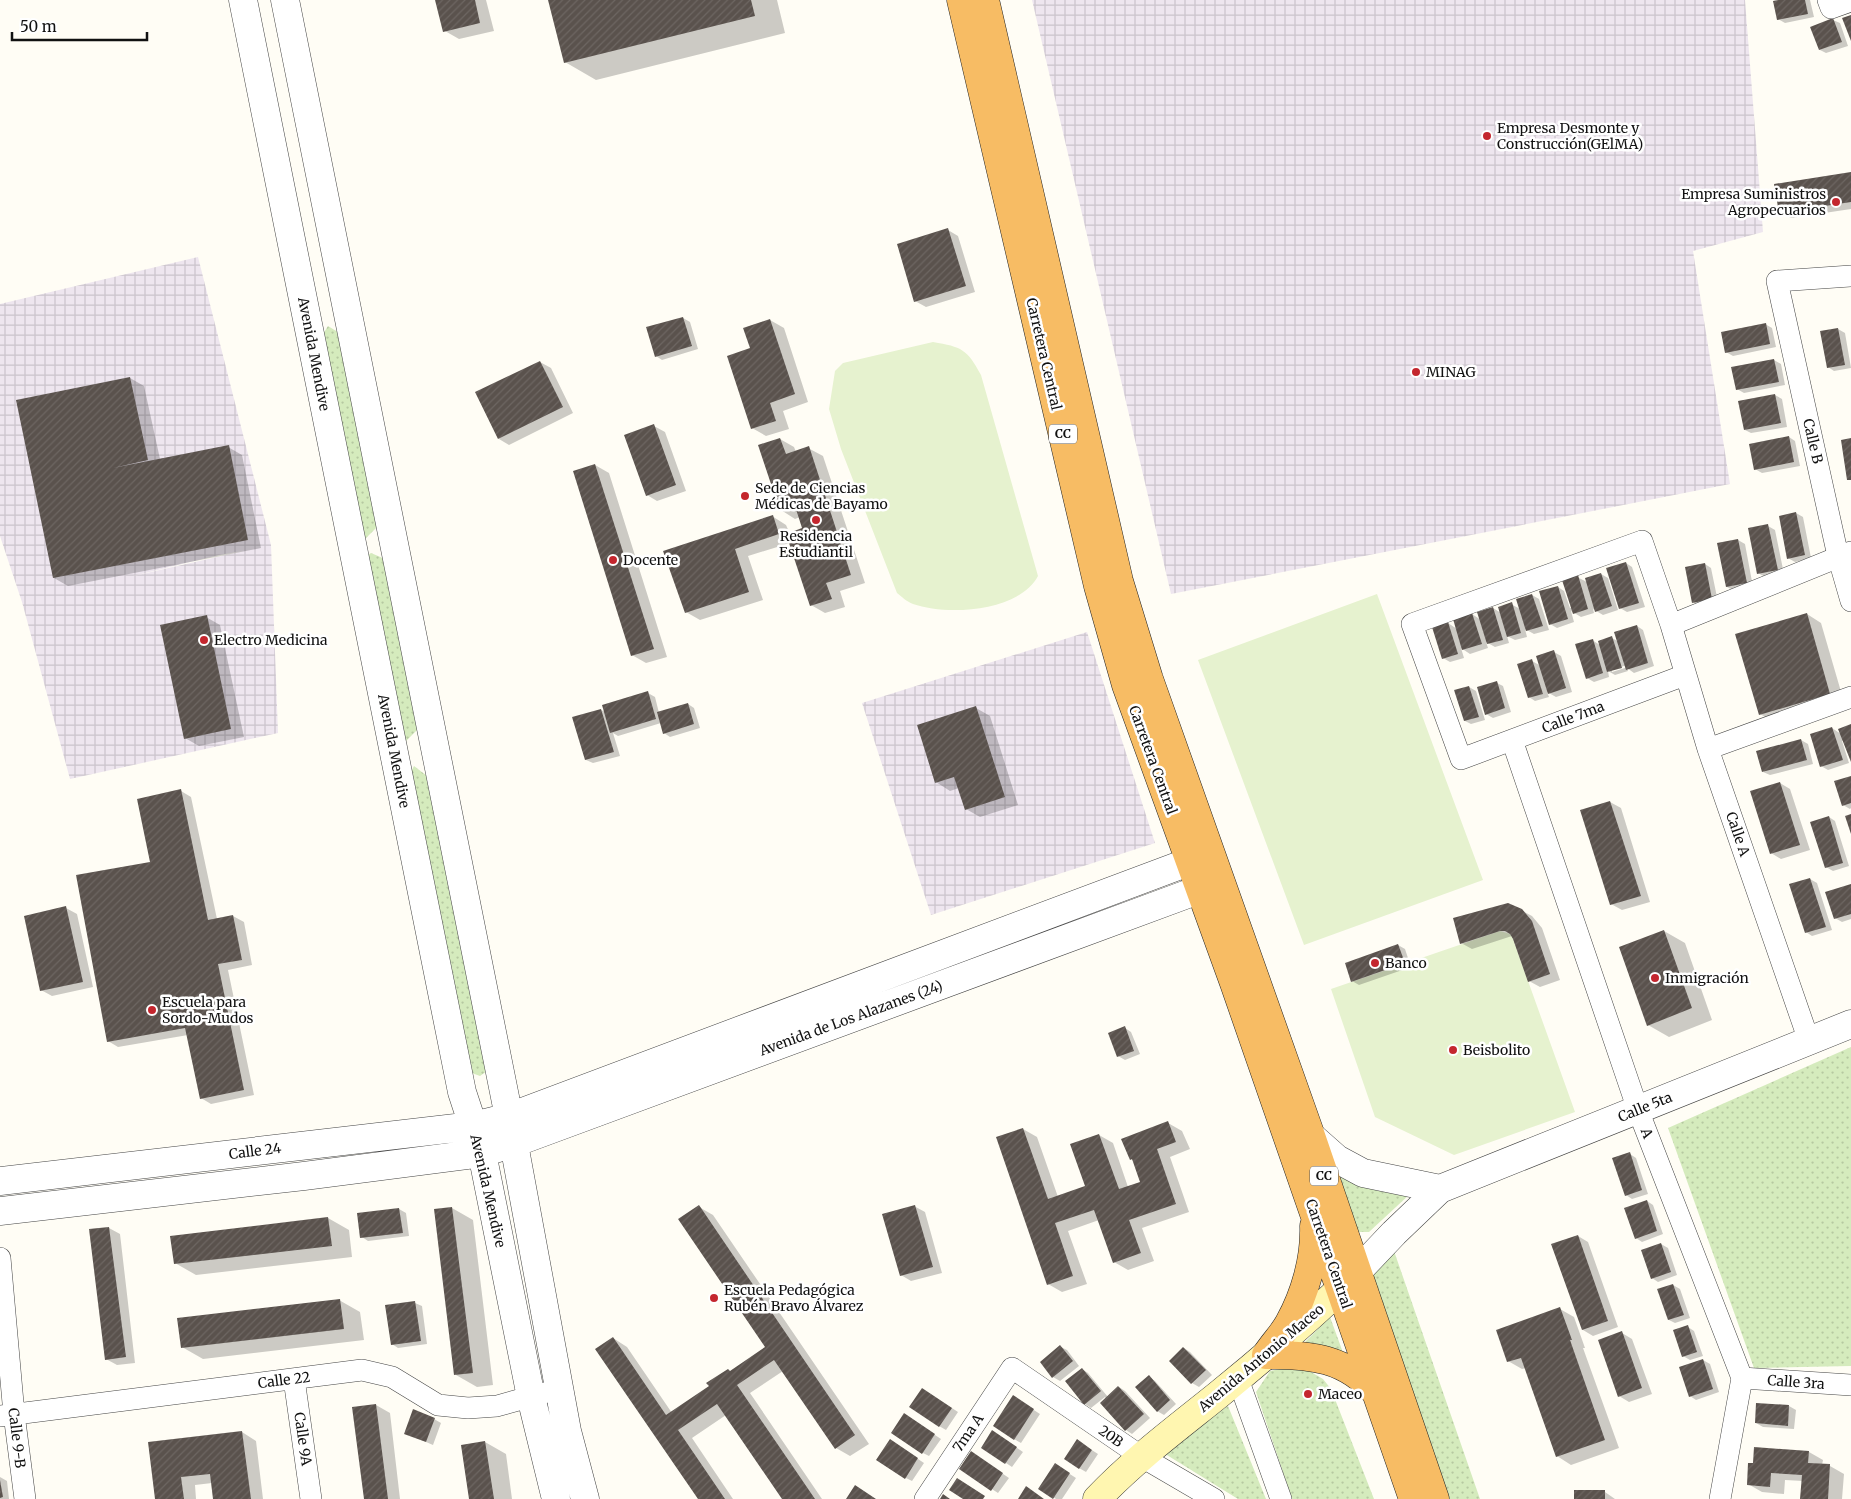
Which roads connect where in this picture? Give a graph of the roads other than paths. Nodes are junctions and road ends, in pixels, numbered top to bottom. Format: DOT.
graph roads {
  1 [pos="243,0"];
  2 [pos="285,0"];
  3 [pos="961,0"];
  4 [pos="985,0"];
  5 [pos="1828,0"];
  6 [pos="1851,1"];
  7 [pos="1851,276"];
  8 [pos="1845,554"];
  9 [pos="1851,601"];
  10 [pos="1671,625"];
  11 [pos="1685,675"];
  12 [pos="1851,696"];
  13 [pos="1512,740"];
  14 [pos="1708,749"];
  15 [pos="1461,760"];
  16 [pos="1200,857"];
  17 [pos="1210,886"];
  18 [pos="1851,1024"];
  19 [pos="1809,1041"];
  20 [pos="1638,1110"];
  21 [pos="509,1116"];
  22 [pos="473,1126"];
  23 [pos="1311,1136"];
  24 [pos="514,1143"];
  25 [pos="482,1153"];
  26 [pos="0,1181"];
  27 [pos="1440,1189"];
  28 [pos="1311,1203"];
  29 [pos="0,1211"];
  30 [pos="0,1258"];
  31 [pos="1349,1280"];
  32 [pos="1266,1355"];
  33 [pos="1012,1368"];
  34 [pos="1742,1378"];
  35 [pos="294,1379"];
  36 [pos="1238,1379"];
  37 [pos="1851,1385"];
  38 [pos="560,1388"];
  39 [pos="531,1397"];
  40 [pos="1379,1397"];
  41 [pos="7,1415"];
  42 [pos="1142,1457"];
  43 [pos="25,1499"];
  44 [pos="311,1499"];
  45 [pos="556,1499"];
  46 [pos="585,1499"];
  47 [pos="924,1499"];
  48 [pos="1097,1499"];
  49 [pos="1214,1499"];
  50 [pos="1281,1499"];
  51 [pos="1413,1499"];
  52 [pos="1435,1499"];
  53 [pos="1720,1499"];
  1 -- 22 [label="street, Avenida Mendive"];
  2 -- 21 [label="street"];
  3 -- 16 [label="highway, Carretera Central / CC"];
  4 -- 16 [label="highway, Carretera Central / CC"];
  5 -- 6 [label="street"];
  7 -- 8 [label="street, Calle B"];
  8 -- 9 [label="street, Calle B"];
  8 -- 10 [label="street"];
  10 -- 11 [label="street, Calle A"];
  10 -- 15 [label="street, Calle A"];
  11 -- 13 [label="street, Calle 7ma"];
  11 -- 14 [label="street, Calle A"];
  12 -- 14 [label="street"];
  13 -- 15 [label="street, Calle 7ma"];
  13 -- 20 [label="street, A"];
  14 -- 19 [label="street, Calle A"];
  16 -- 17 [label="highway, Carretera Central / CC"];
  16 -- 21 [label="street, Avenida de Los Alazanes (24)"];
  17 -- 23 [label="highway, Carretera Central / CC"];
  17 -- 24 [label="street, Avenida de Los Alazanes (24)"];
  17 -- 28 [label="highway, Carretera Central / CC"];
  18 -- 19 [label="street, Calle 5ta"];
  19 -- 20 [label="street, Calle 5ta"];
  20 -- 27 [label="street, Calle 5ta"];
  20 -- 34 [label="street, A"];
  21 -- 22 [label="street, Calle 24"];
  21 -- 24 [label="street"];
  22 -- 25 [label="street, Avenida Mendive"];
  22 -- 26 [label="street, Calle 24"];
  23 -- 27 [label="street"];
  23 -- 31 [label="highway, Carretera Central / CC"];
  24 -- 25 [label="street, Avenida de Los Alazanes (24)"];
  24 -- 38 [label="street"];
  25 -- 29 [label="street"];
  25 -- 39 [label="street, Avenida Mendive"];
  27 -- 31 [label="street, Avenida Antonio Maceo"];
  28 -- 31 [label="highway, Carretera Central / CC"];
  28 -- 32 [label="highway"];
  30 -- 41 [label="street, Calle 9-B"];
  31 -- 32 [label="main road, Avenida Antonio Maceo"];
  31 -- 40 [label="highway, Carretera Central / CC"];
  31 -- 52 [label="highway, Carretera Central / CC"];
  32 -- 36 [label="main road, Avenida Antonio Maceo"];
  32 -- 40 [label="highway"];
  33 -- 42 [label="street, 20B"];
  33 -- 47 [label="street, 7ma A"];
  34 -- 37 [label="street, Calle 3ra"];
  34 -- 53 [label="street"];
  35 -- 39 [label="street, Calle 22"];
  35 -- 41 [label="street, Calle 22"];
  35 -- 44 [label="street, Calle 9A"];
  36 -- 42 [label="main road, Avenida Antonio Maceo"];
  36 -- 50 [label="street"];
  38 -- 39 [label="street, Calle 22"];
  38 -- 46 [label="street"];
  39 -- 45 [label="street, Avenida Mendive"];
  40 -- 51 [label="highway, Carretera Central / CC"];
  41 -- 43 [label="street, Calle 9-B"];
  42 -- 48 [label="main road, Avenida Antonio Maceo"];
  42 -- 49 [label="street, 20B"];
}
